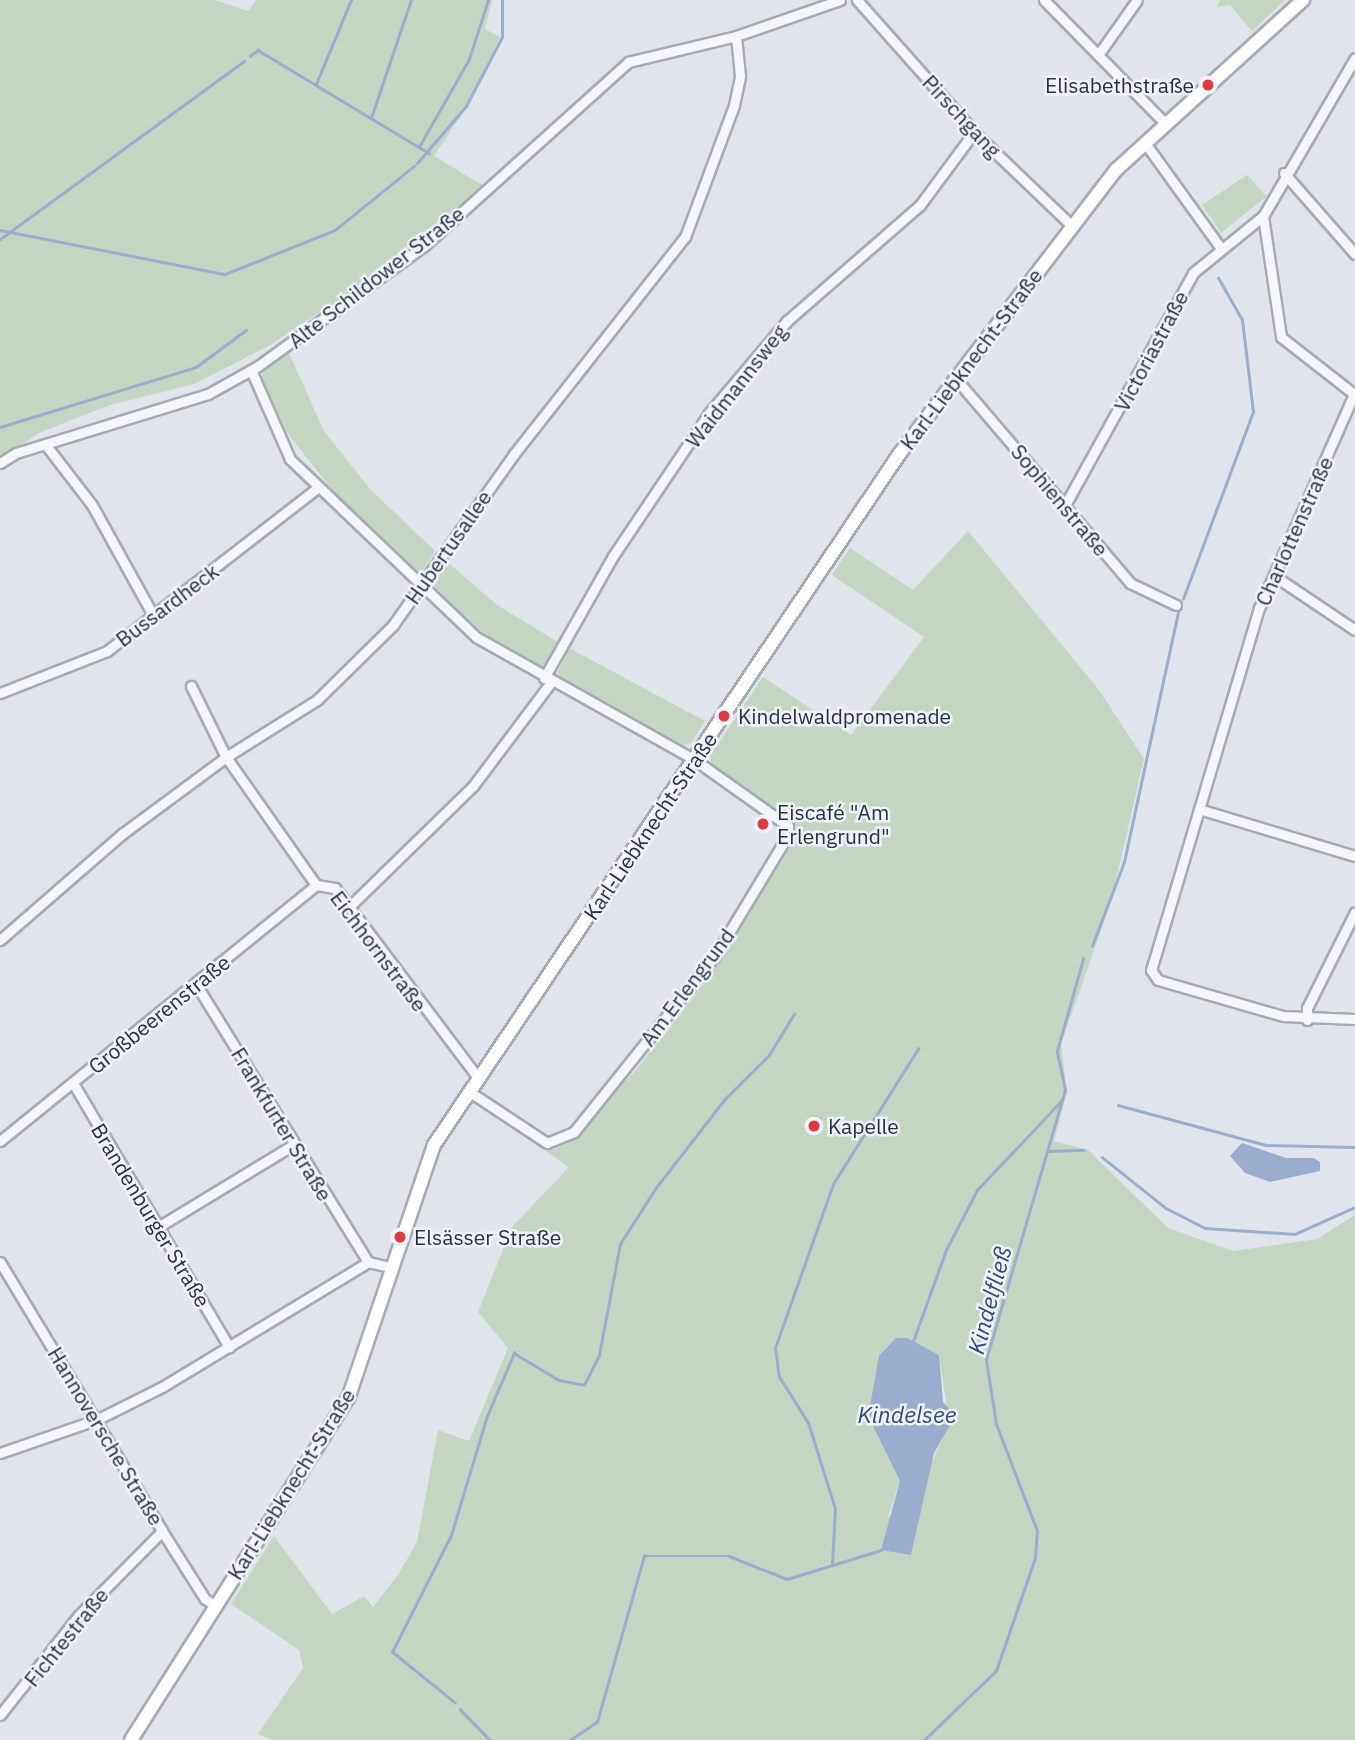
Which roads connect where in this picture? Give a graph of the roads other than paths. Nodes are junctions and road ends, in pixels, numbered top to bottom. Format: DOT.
graph roads {
  1 [pos="840,0"];
  2 [pos="857,0"];
  3 [pos="1044,0"];
  4 [pos="1138,0"];
  5 [pos="1303,0"];
  6 [pos="736,36"];
  7 [pos="1098,55"];
  8 [pos="1355,58"];
  9 [pos="1166,124"];
  10 [pos="974,132"];
  11 [pos="1145,143"];
  12 [pos="1284,173"];
  13 [pos="1263,216"];
  14 [pos="1072,226"];
  15 [pos="1220,247"];
  16 [pos="1355,254"];
  17 [pos="251,370"];
  18 [pos="956,379"];
  19 [pos="1354,393"];
  20 [pos="45,443"];
  21 [pos="0,463"];
  22 [pos="317,488"];
  23 [pos="1064,507"];
  24 [pos="1276,578"];
  25 [pos="418,586"];
  26 [pos="1176,605"];
  27 [pos="154,617"];
  28 [pos="1354,627"];
  29 [pos="548,680"];
  30 [pos="191,686"];
  31 [pos="0,693"];
  32 [pos="226,757"];
  33 [pos="695,760"];
  34 [pos="1199,809"];
  35 [pos="1355,856"];
  36 [pos="316,885"];
  37 [pos="349,906"];
  38 [pos="1355,912"];
  39 [pos="0,940"];
  40 [pos="197,986"];
  41 [pos="1307,1020"];
  42 [pos="1355,1020"];
  43 [pos="479,1079"];
  44 [pos="73,1083"];
  45 [pos="470,1092"];
  46 [pos="0,1141"];
  47 [pos="293,1145"];
  48 [pos="158,1227"];
  49 [pos="0,1262"];
  50 [pos="368,1262"];
  51 [pos="390,1266"];
  52 [pos="229,1347"];
  53 [pos="98,1419"];
  54 [pos="0,1453"];
  55 [pos="162,1531"];
  56 [pos="216,1606"];
  57 [pos="0,1715"];
  58 [pos="131,1740"];
  1 -- 6 [label="street, Alte Schildower Straße"];
  2 -- 10 [label="street, Pirschgang"];
  3 -- 7 [label="street"];
  4 -- 7 [label="street"];
  5 -- 9 [label="street, Karl-Liebknecht-Straße"];
  6 -- 17 [label="street, Alte Schildower Straße"];
  6 -- 25 [label="street, Hubertusallee"];
  7 -- 9 [label="street"];
  8 -- 12 [label="street"];
  9 -- 11 [label="street, Karl-Liebknecht-Straße"];
  10 -- 14 [label="street, Pirschgang"];
  10 -- 29 [label="street, Waidmannsweg"];
  11 -- 14 [label="street, Karl-Liebknecht-Straße"];
  11 -- 15 [label="street"];
  12 -- 13 [label="street"];
  12 -- 16 [label="street"];
  13 -- 15 [label="street, Victoriastraße"];
  13 -- 19 [label="street, Charlottenstraße"];
  14 -- 18 [label="street, Karl-Liebknecht-Straße"];
  15 -- 23 [label="street, Victoriastraße"];
  17 -- 20 [label="street, Alte Schildower Straße"];
  17 -- 22 [label="street"];
  18 -- 23 [label="street, Sophienstraße"];
  18 -- 33 [label="street, Karl-Liebknecht-Straße"];
  19 -- 24 [label="street, Charlottenstraße"];
  20 -- 21 [label="street, Alte Schildower Straße"];
  20 -- 27 [label="street"];
  22 -- 25 [label="street"];
  22 -- 27 [label="street, Bussardheck"];
  23 -- 26 [label="street, Sophienstraße"];
  24 -- 28 [label="street"];
  24 -- 34 [label="street, Charlottenstraße"];
  25 -- 29 [label="street"];
  25 -- 32 [label="street, Hubertusallee"];
  27 -- 31 [label="street, Bussardheck"];
  29 -- 33 [label="street"];
  29 -- 37 [label="street, Waidmannsweg"];
  30 -- 32 [label="street, Eichhornstraße"];
  32 -- 36 [label="street, Eichhornstraße"];
  32 -- 39 [label="street, Hubertusallee"];
  33 -- 43 [label="street, Karl-Liebknecht-Straße"];
  33 -- 45 [label="street, Am Erlengrund"];
  34 -- 35 [label="street"];
  34 -- 41 [label="street, Charlottenstraße"];
  36 -- 37 [label="street, Eichhornstraße"];
  36 -- 40 [label="street, Großbeerenstraße"];
  37 -- 43 [label="street, Eichhornstraße"];
  38 -- 41 [label="street"];
  40 -- 44 [label="street, Großbeerenstraße"];
  40 -- 47 [label="street, Frankfurter Straße"];
  41 -- 42 [label="street"];
  43 -- 45 [label="street, Karl-Liebknecht-Straße"];
  44 -- 46 [label="street, Großbeerenstraße"];
  44 -- 48 [label="street, Brandenburger Straße"];
  45 -- 51 [label="street, Karl-Liebknecht-Straße"];
  47 -- 48 [label="street"];
  47 -- 50 [label="street, Frankfurter Straße"];
  48 -- 52 [label="street, Brandenburger Straße"];
  49 -- 53 [label="street, Hannoversche Straße"];
  50 -- 51 [label="street"];
  50 -- 52 [label="street"];
  51 -- 56 [label="street, Karl-Liebknecht-Straße"];
  52 -- 53 [label="street"];
  53 -- 54 [label="street"];
  53 -- 55 [label="street, Hannoversche Straße"];
  55 -- 56 [label="street, Hannoversche Straße"];
  55 -- 57 [label="street, Fichtestraße"];
  56 -- 58 [label="street, Karl-Liebknecht-Straße"];
}
